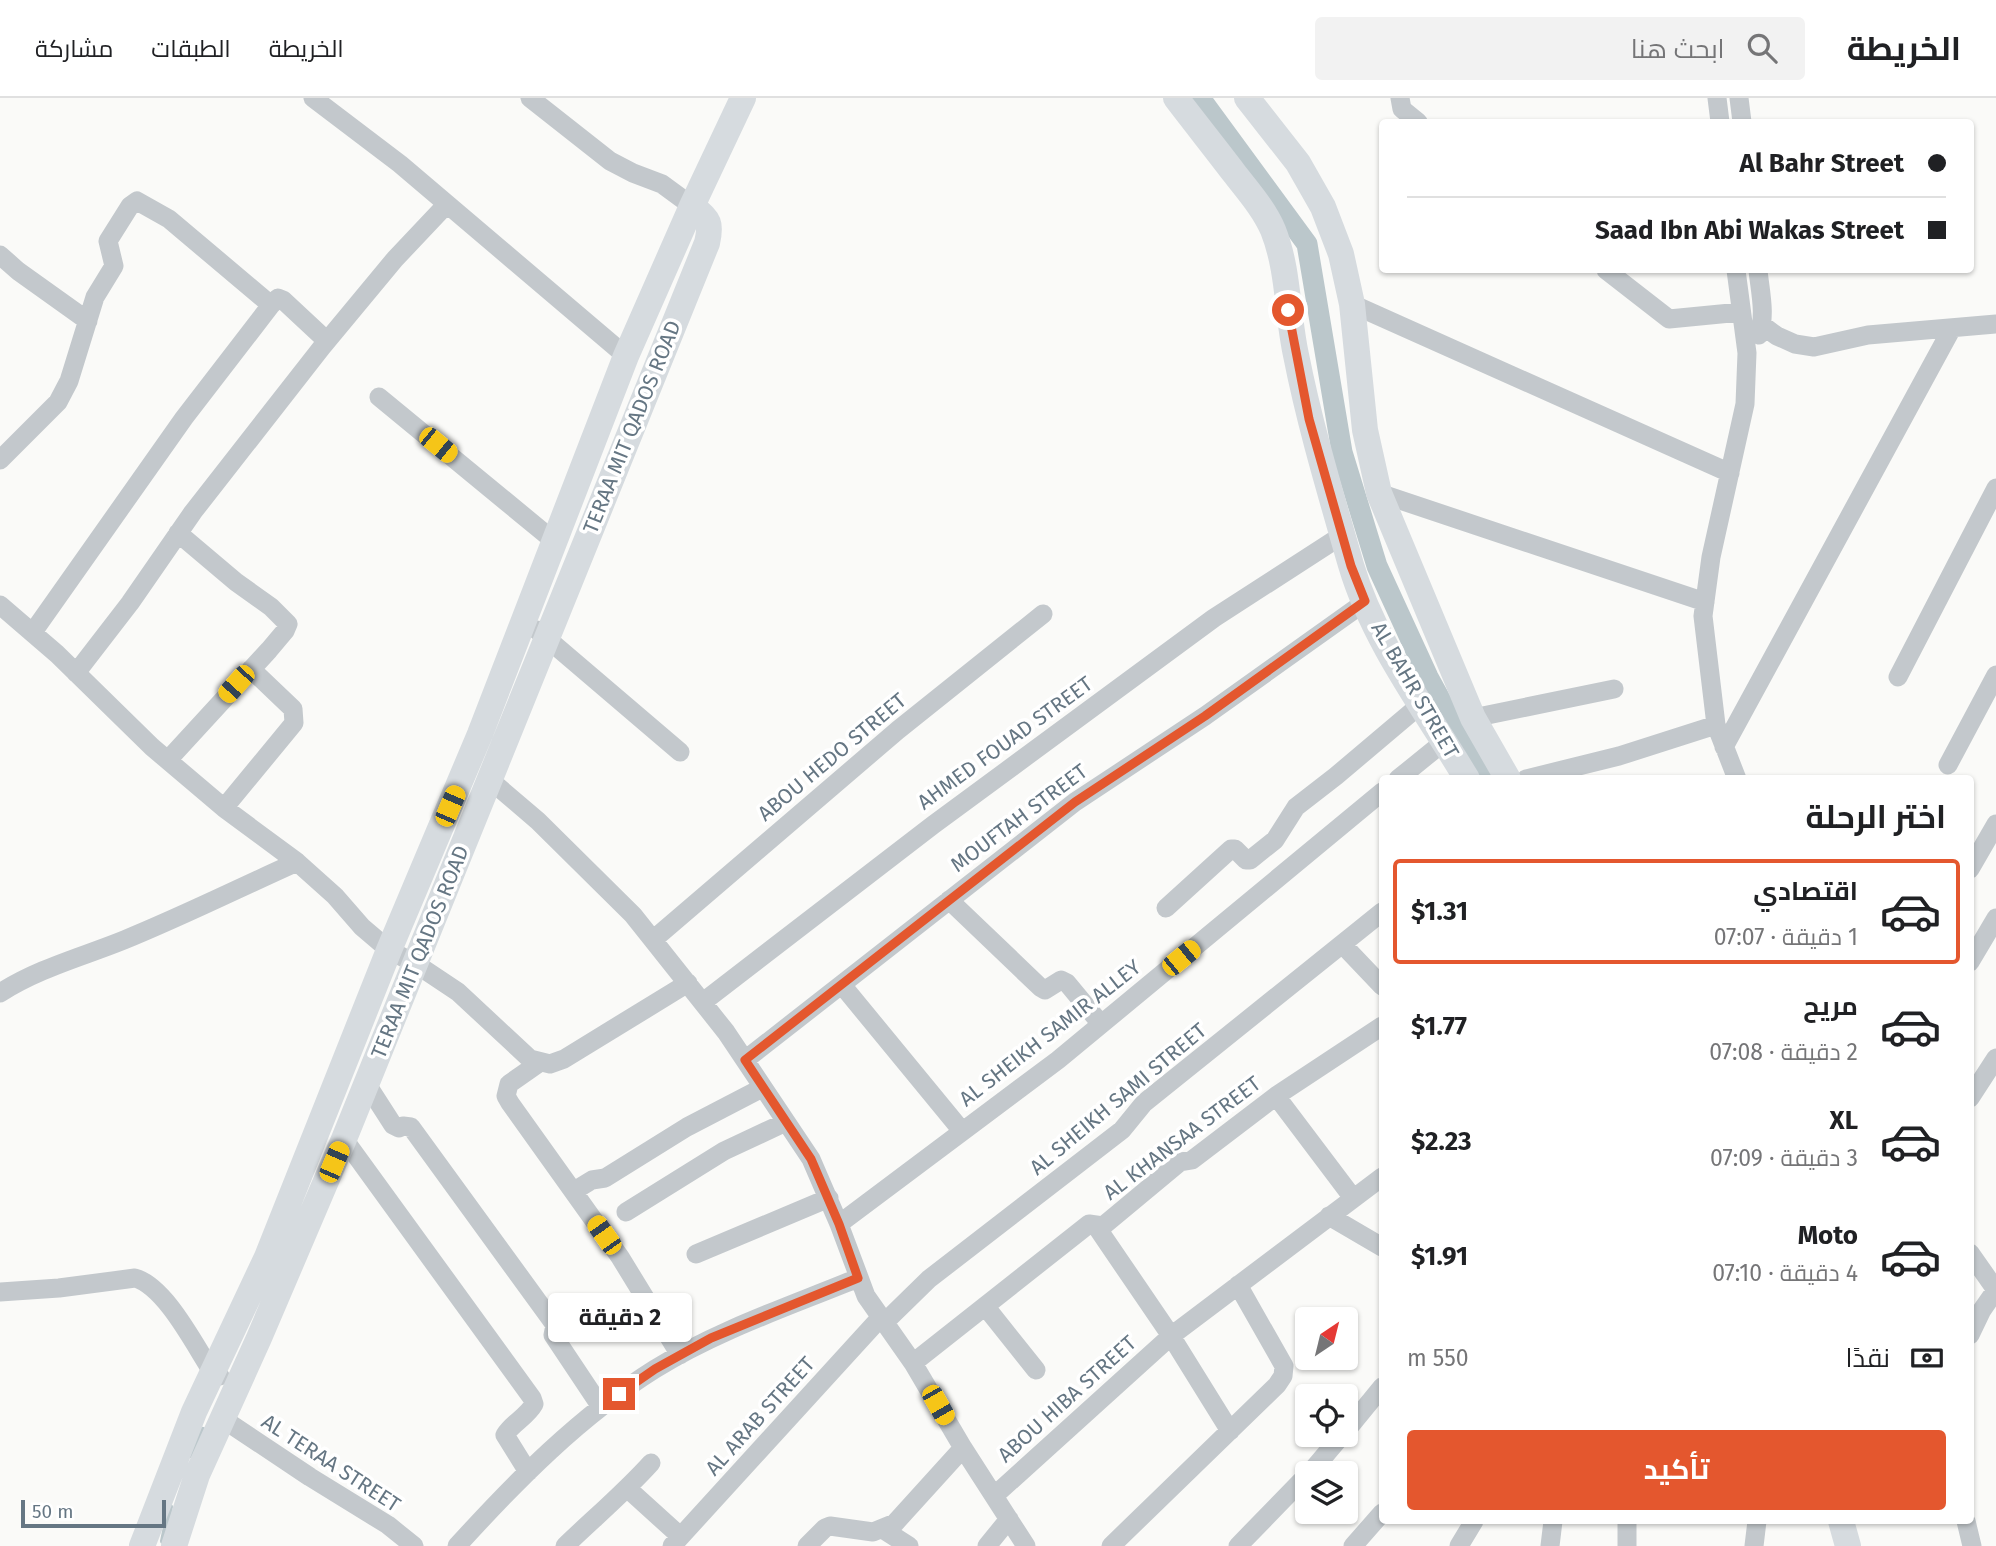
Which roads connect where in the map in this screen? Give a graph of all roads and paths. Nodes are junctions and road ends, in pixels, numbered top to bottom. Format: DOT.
graph roads {
  1 [pos="313,98"];
  2 [pos="530,98"];
  3 [pos="743,98"];
  4 [pos="1175,98"];
  5 [pos="1247,98"];
  6 [pos="1400,98"];
  7 [pos="1717,98"];
  8 [pos="1739,98"];
  9 [pos="1414,119"];
  10 [pos="1720,119"];
  11 [pos="1742,119"];
  12 [pos="446,205"];
  13 [pos="692,206"];
  14 [pos="0,255"];
  15 [pos="1610,273"];
  16 [pos="1736,273"];
  17 [pos="1758,273"];
  18 [pos="1352,304"];
  19 [pos="271,305"];
  20 [pos="1741,312"];
  21 [pos="88,321"];
  22 [pos="1996,324"];
  23 [pos="1762,325"];
  24 [pos="1951,330"];
  25 [pos="327,341"];
  26 [pos="1747,353"];
  27 [pos="626,356"];
  28 [pos="379,397"];
  29 [pos="0,460"];
  30 [pos="1730,473"];
  31 [pos="1996,488"];
  32 [pos="1379,493"];
  33 [pos="178,533"];
  34 [pos="1344,534"];
  35 [pos="554,541"];
  36 [pos="1365,601"];
  37 [pos="1705,603"];
  38 [pos="0,605"];
  39 [pos="1043,614"];
  40 [pos="524,620"];
  41 [pos="33,632"];
  42 [pos="547,639"];
  43 [pos="251,668"];
  44 [pos="76,673"];
  45 [pos="1996,675"];
  46 [pos="1898,677"];
  47 [pos="1614,689"];
  48 [pos="1420,705"];
  49 [pos="1473,718"];
  50 [pos="1716,725"];
  51 [pos="480,734"];
  52 [pos="1445,741"];
  53 [pos="503,747"];
  54 [pos="1724,747"];
  55 [pos="680,752"];
  56 [pos="168,760"];
  57 [pos="1948,765"];
  58 [pos="1403,775"];
  59 [pos="1465,775"];
  60 [pos="1506,775"];
  61 [pos="1542,775"];
  62 [pos="1735,775"];
  63 [pos="490,779"];
  64 [pos="1379,794"];
  65 [pos="225,808"];
  66 [pos="1996,824"];
  67 [pos="296,862"];
  68 [pos="1974,862"];
  69 [pos="949,900"];
  70 [pos="1166,908"];
  71 [pos="1379,915"];
  72 [pos="1996,918"];
  73 [pos="654,939"];
  74 [pos="1343,945"];
  75 [pos="389,950"];
  76 [pos="1974,955"];
  77 [pos="416,964"];
  78 [pos="688,983"];
  79 [pos="1379,983"];
  80 [pos="842,985"];
  81 [pos="0,993"];
  82 [pos="703,1002"];
  83 [pos="1101,1024"];
  84 [pos="1379,1028"];
  85 [pos="1996,1058"];
  86 [pos="745,1060"];
  87 [pos="540,1063"];
  88 [pos="366,1083"];
  89 [pos="762,1088"];
  90 [pos="1974,1092"];
  91 [pos="1276,1096"];
  92 [pos="786,1122"];
  93 [pos="962,1131"];
  94 [pos="344,1139"];
  95 [pos="1379,1179"];
  96 [pos="574,1191"];
  97 [pos="829,1198"];
  98 [pos="1353,1198"];
  99 [pos="626,1212"];
  100 [pos="1329,1216"];
  101 [pos="839,1224"];
  102 [pos="1096,1226"];
  103 [pos="1379,1245"];
  104 [pos="696,1254"];
  105 [pos="1974,1259"];
  106 [pos="858,1278"];
  107 [pos="1238,1285"];
  108 [pos="1996,1290"];
  109 [pos="0,1292"];
  110 [pos="579,1303"];
  111 [pos="985,1306"];
  112 [pos="883,1320"];
  113 [pos="555,1325"];
  114 [pos="1974,1327"];
  115 [pos="1171,1336"];
  116 [pos="680,1355"];
  117 [pos="913,1363"];
  118 [pos="1036,1370"];
  119 [pos="225,1379"];
  120 [pos="1379,1391"];
  121 [pos="601,1407"];
  122 [pos="1358,1416"];
  123 [pos="223,1419"];
  124 [pos="1230,1431"];
  125 [pos="1332,1447"];
  126 [pos="963,1448"];
  127 [pos="1319,1461"];
  128 [pos="651,1463"];
  129 [pos="528,1472"];
  130 [pos="1295,1487"];
  131 [pos="627,1488"];
  132 [pos="994,1496"];
  133 [pos="1379,1516"];
  134 [pos="1009,1518"];
  135 [pos="1472,1524"];
  136 [pos="1553,1524"];
  137 [pos="1627,1524"];
  138 [pos="1757,1524"];
  139 [pos="1842,1524"];
  140 [pos="1967,1524"];
  141 [pos="884,1530"];
  142 [pos="676,1541"];
  143 [pos="142,1546"];
  144 [pos="174,1546"];
  145 [pos="414,1546"];
  146 [pos="457,1546"];
  147 [pos="565,1546"];
  148 [pos="807,1546"];
  149 [pos="909,1546"];
  150 [pos="986,1546"];
  151 [pos="1026,1546"];
  152 [pos="1111,1546"];
  153 [pos="1238,1546"];
  154 [pos="1353,1546"];
  155 [pos="1459,1546"];
  156 [pos="1550,1546"];
  157 [pos="1627,1546"];
  158 [pos="1754,1546"];
  159 [pos="1848,1546"];
  160 [pos="1972,1546"];
  1 -- 12 [label="street"];
  2 -- 13 [label="street"];
  3 -- 13 [label="street, TERAA MIT QADOS ROAD"];
  4 -- 34 [label="street, AL BAHR STREET"];
  5 -- 18 [label="street, AL BAHR STREET"];
  6 -- 9 [label="street"];
  7 -- 10 [label="street"];
  8 -- 11 [label="street"];
  12 -- 25 [label="street"];
  12 -- 27 [label="street"];
  13 -- 27 [label="street, TERAA MIT QADOS ROAD"];
  13 -- 42 [label="street, TERAA MIT QADOS ROAD"];
  14 -- 21 [label="street"];
  15 -- 20 [label="street"];
  16 -- 20 [label="street"];
  17 -- 23 [label="street"];
  18 -- 30 [label="street"];
  18 -- 32 [label="street, AL BAHR STREET"];
  19 -- 21 [label="street"];
  19 -- 25 [label="street"];
  19 -- 41 [label="street"];
  20 -- 26 [label="street"];
  21 -- 29 [label="street"];
  22 -- 24 [label="street"];
  23 -- 24 [label="street"];
  23 -- 26 [label="street"];
  24 -- 54 [label="street"];
  25 -- 33 [label="street"];
  26 -- 30 [label="street"];
  27 -- 35 [label="street, TERAA MIT QADOS ROAD"];
  28 -- 35 [label="street"];
  30 -- 37 [label="street"];
  31 -- 46 [label="street"];
  32 -- 37 [label="street"];
  32 -- 49 [label="street, AL BAHR STREET"];
  33 -- 43 [label="street"];
  33 -- 44 [label="street"];
  34 -- 36 [label="street, AL BAHR STREET"];
  34 -- 82 [label="street, AHMED FOUAD STREET"];
  35 -- 40 [label="street, TERAA MIT QADOS ROAD"];
  36 -- 48 [label="street, AL BAHR STREET"];
  36 -- 69 [label="street, MOUFTAH STREET"];
  37 -- 50 [label="street"];
  38 -- 41 [label="street"];
  39 -- 73 [label="street, ABOU HEDO STREET"];
  40 -- 42 [label="street"];
  40 -- 51 [label="street, TERAA MIT QADOS ROAD"];
  41 -- 44 [label="street"];
  42 -- 53 [label="street, TERAA MIT QADOS ROAD"];
  42 -- 55 [label="street"];
  43 -- 56 [label="street"];
  43 -- 65 [label="street"];
  44 -- 56 [label="street"];
  45 -- 57 [label="street"];
  47 -- 49 [label="street"];
  48 -- 52 [label="street, AL BAHR STREET"];
  48 -- 70 [label="street"];
  49 -- 60 [label="street, AL BAHR STREET"];
  50 -- 54 [label="street"];
  50 -- 61 [label="street"];
  51 -- 53 [label="street"];
  51 -- 75 [label="street, TERAA MIT QADOS ROAD"];
  52 -- 58 [label="street"];
  52 -- 59 [label="street, AL BAHR STREET"];
  53 -- 63 [label="street, TERAA MIT QADOS ROAD"];
  54 -- 62 [label="street"];
  56 -- 65 [label="street"];
  63 -- 73 [label="street"];
  63 -- 77 [label="street, TERAA MIT QADOS ROAD"];
  64 -- 83 [label="street, AL SHEIKH SAMIR ALLEY"];
  65 -- 67 [label="street"];
  66 -- 68 [label="street"];
  67 -- 75 [label="street"];
  67 -- 81 [label="street"];
  69 -- 80 [label="street, MOUFTAH STREET"];
  69 -- 83 [label="street"];
  71 -- 74 [label="street, AL SHEIKH SAMI STREET"];
  72 -- 76 [label="street"];
  73 -- 78 [label="street"];
  74 -- 79 [label="street"];
  74 -- 112 [label="street, AL SHEIKH SAMI STREET"];
  75 -- 77 [label="street"];
  75 -- 119 [label="street, TERAA MIT QADOS ROAD"];
  77 -- 87 [label="street"];
  77 -- 88 [label="street, TERAA MIT QADOS ROAD"];
  78 -- 82 [label="street"];
  78 -- 87 [label="street"];
  80 -- 86 [label="street, MOUFTAH STREET"];
  80 -- 93 [label="street"];
  82 -- 86 [label="street"];
  83 -- 93 [label="street, AL SHEIKH SAMIR ALLEY"];
  84 -- 91 [label="street, AL KHANSAA STREET"];
  85 -- 90 [label="street"];
  86 -- 89 [label="street"];
  87 -- 96 [label="street"];
  88 -- 94 [label="street, TERAA MIT QADOS ROAD"];
  88 -- 113 [label="street"];
  89 -- 92 [label="street"];
  89 -- 96 [label="street"];
  91 -- 98 [label="street"];
  91 -- 102 [label="street, AL KHANSAA STREET"];
  92 -- 97 [label="street"];
  92 -- 99 [label="street"];
  93 -- 101 [label="street, AL SHEIKH SAMIR ALLEY"];
  94 -- 119 [label="street, TERAA MIT QADOS ROAD"];
  94 -- 129 [label="street"];
  95 -- 98 [label="street, ABOU HIBA STREET"];
  96 -- 116 [label="street"];
  97 -- 101 [label="street"];
  97 -- 104 [label="street"];
  98 -- 100 [label="street, ABOU HIBA STREET"];
  100 -- 103 [label="street"];
  100 -- 107 [label="street, ABOU HIBA STREET"];
  101 -- 106 [label="street"];
  102 -- 111 [label="street, AL KHANSAA STREET"];
  102 -- 115 [label="street"];
  105 -- 108 [label="street"];
  106 -- 112 [label="street"];
  106 -- 116 [label="street"];
  107 -- 115 [label="street, ABOU HIBA STREET"];
  107 -- 124 [label="street"];
  108 -- 114 [label="street"];
  109 -- 119 [label="street"];
  110 -- 113 [label="street"];
  111 -- 117 [label="street, AL KHANSAA STREET"];
  111 -- 118 [label="street"];
  112 -- 117 [label="street"];
  112 -- 142 [label="street, AL ARAB STREET"];
  113 -- 121 [label="street"];
  115 -- 124 [label="street"];
  115 -- 132 [label="street, ABOU HIBA STREET"];
  116 -- 121 [label="street"];
  117 -- 126 [label="street"];
  119 -- 123 [label="street, TERAA MIT QADOS ROAD"];
  119 -- 143 [label="street, TERAA MIT QADOS ROAD"];
  120 -- 122 [label="street"];
  121 -- 129 [label="street"];
  123 -- 144 [label="street, TERAA MIT QADOS ROAD"];
  123 -- 145 [label="street, AL TERAA STREET"];
  124 -- 152 [label="street"];
  125 -- 127 [label="street"];
  126 -- 132 [label="street"];
  126 -- 141 [label="street"];
  128 -- 131 [label="street"];
  129 -- 146 [label="street"];
  130 -- 153 [label="street"];
  131 -- 142 [label="street"];
  131 -- 147 [label="street"];
  132 -- 134 [label="street"];
  133 -- 154 [label="street"];
  134 -- 150 [label="street"];
  134 -- 151 [label="street"];
  135 -- 155 [label="street"];
  136 -- 156 [label="street"];
  137 -- 157 [label="street"];
  138 -- 158 [label="street"];
  139 -- 159 [label="street"];
  140 -- 160 [label="street"];
  141 -- 148 [label="street"];
  141 -- 149 [label="street"];
}
